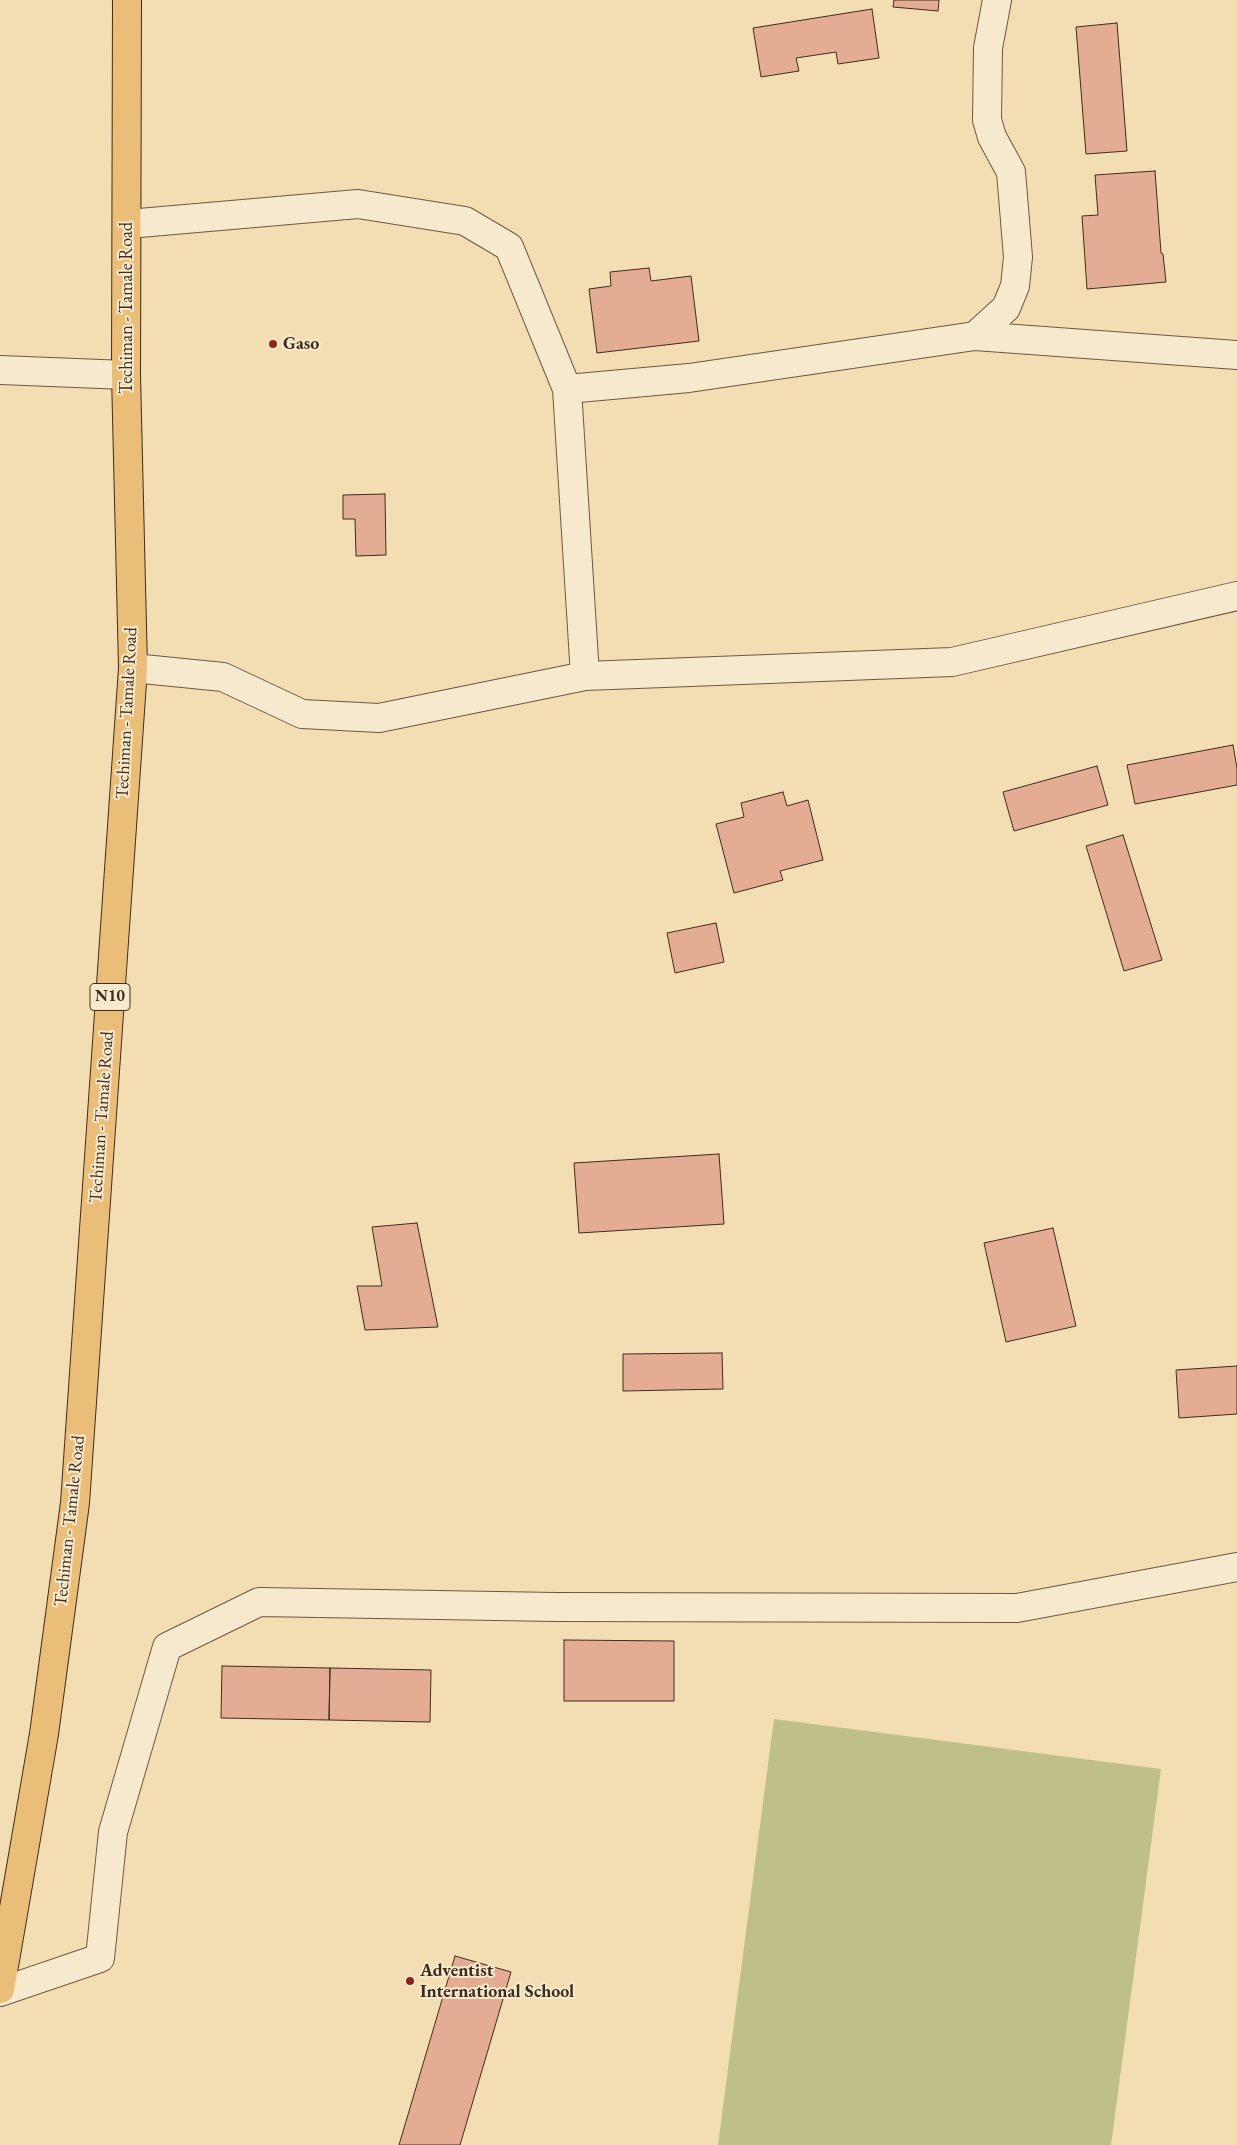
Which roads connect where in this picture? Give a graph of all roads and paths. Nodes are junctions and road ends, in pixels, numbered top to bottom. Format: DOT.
graph roads {
  1 [pos="126,0"];
  2 [pos="997,0"];
  3 [pos="128,224"];
  4 [pos="975,336"];
  5 [pos="1237,355"];
  6 [pos="0,370"];
  7 [pos="126,375"];
  8 [pos="567,389"];
  9 [pos="1237,596"];
  10 [pos="133,668"];
  11 [pos="585,676"];
  12 [pos="1237,1567"];
  13 [pos="0,1990"];
  1 -- 3 [label="highway, Techiman - Tamale Road / N10"];
  2 -- 4 [label="street"];
  3 -- 7 [label="highway, Techiman - Tamale Road / N10"];
  3 -- 8 [label="street"];
  4 -- 5 [label="street"];
  4 -- 8 [label="street"];
  6 -- 7 [label="street"];
  7 -- 10 [label="highway, Techiman - Tamale Road / N10"];
  8 -- 11 [label="street"];
  9 -- 11 [label="street"];
  10 -- 11 [label="street"];
  10 -- 13 [label="highway, Techiman - Tamale Road / N10"];
  12 -- 13 [label="street"];
}
